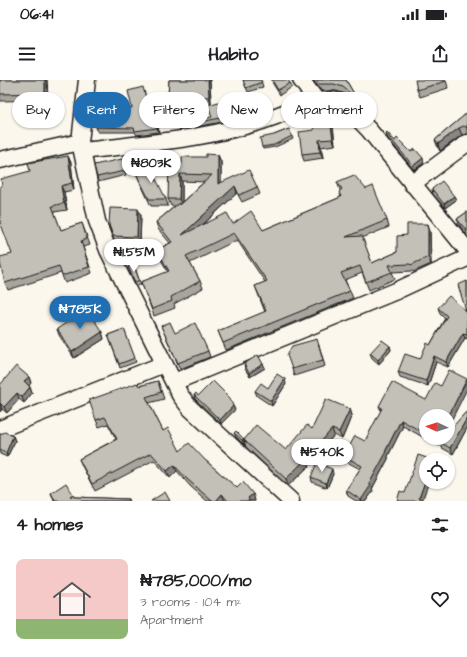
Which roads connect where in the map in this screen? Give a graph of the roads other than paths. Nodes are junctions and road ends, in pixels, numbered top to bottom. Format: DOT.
graph roads {
  1 [pos="88,80"];
  2 [pos="301,80"];
  3 [pos="310,92"];
  4 [pos="281,114"];
  5 [pos="367,128"];
  6 [pos="467,143"];
  7 [pos="81,147"];
  8 [pos="0,160"];
  9 [pos="412,184"];
  10 [pos="467,250"];
  11 [pos="467,258"];
  12 [pos="164,364"];
  13 [pos="174,382"];
  14 [pos="0,429"];
  15 [pos="291,501"];
  1 -- 7 [label="street"];
  2 -- 3 [label="street"];
  4 -- 7 [label="street"];
  5 -- 9 [label="street"];
  6 -- 9 [label="street"];
  7 -- 8 [label="street"];
  7 -- 12 [label="street"];
  9 -- 10 [label="street"];
  11 -- 13 [label="street"];
  12 -- 13 [label="street"];
  12 -- 14 [label="street"];
  13 -- 15 [label="street"];
}
